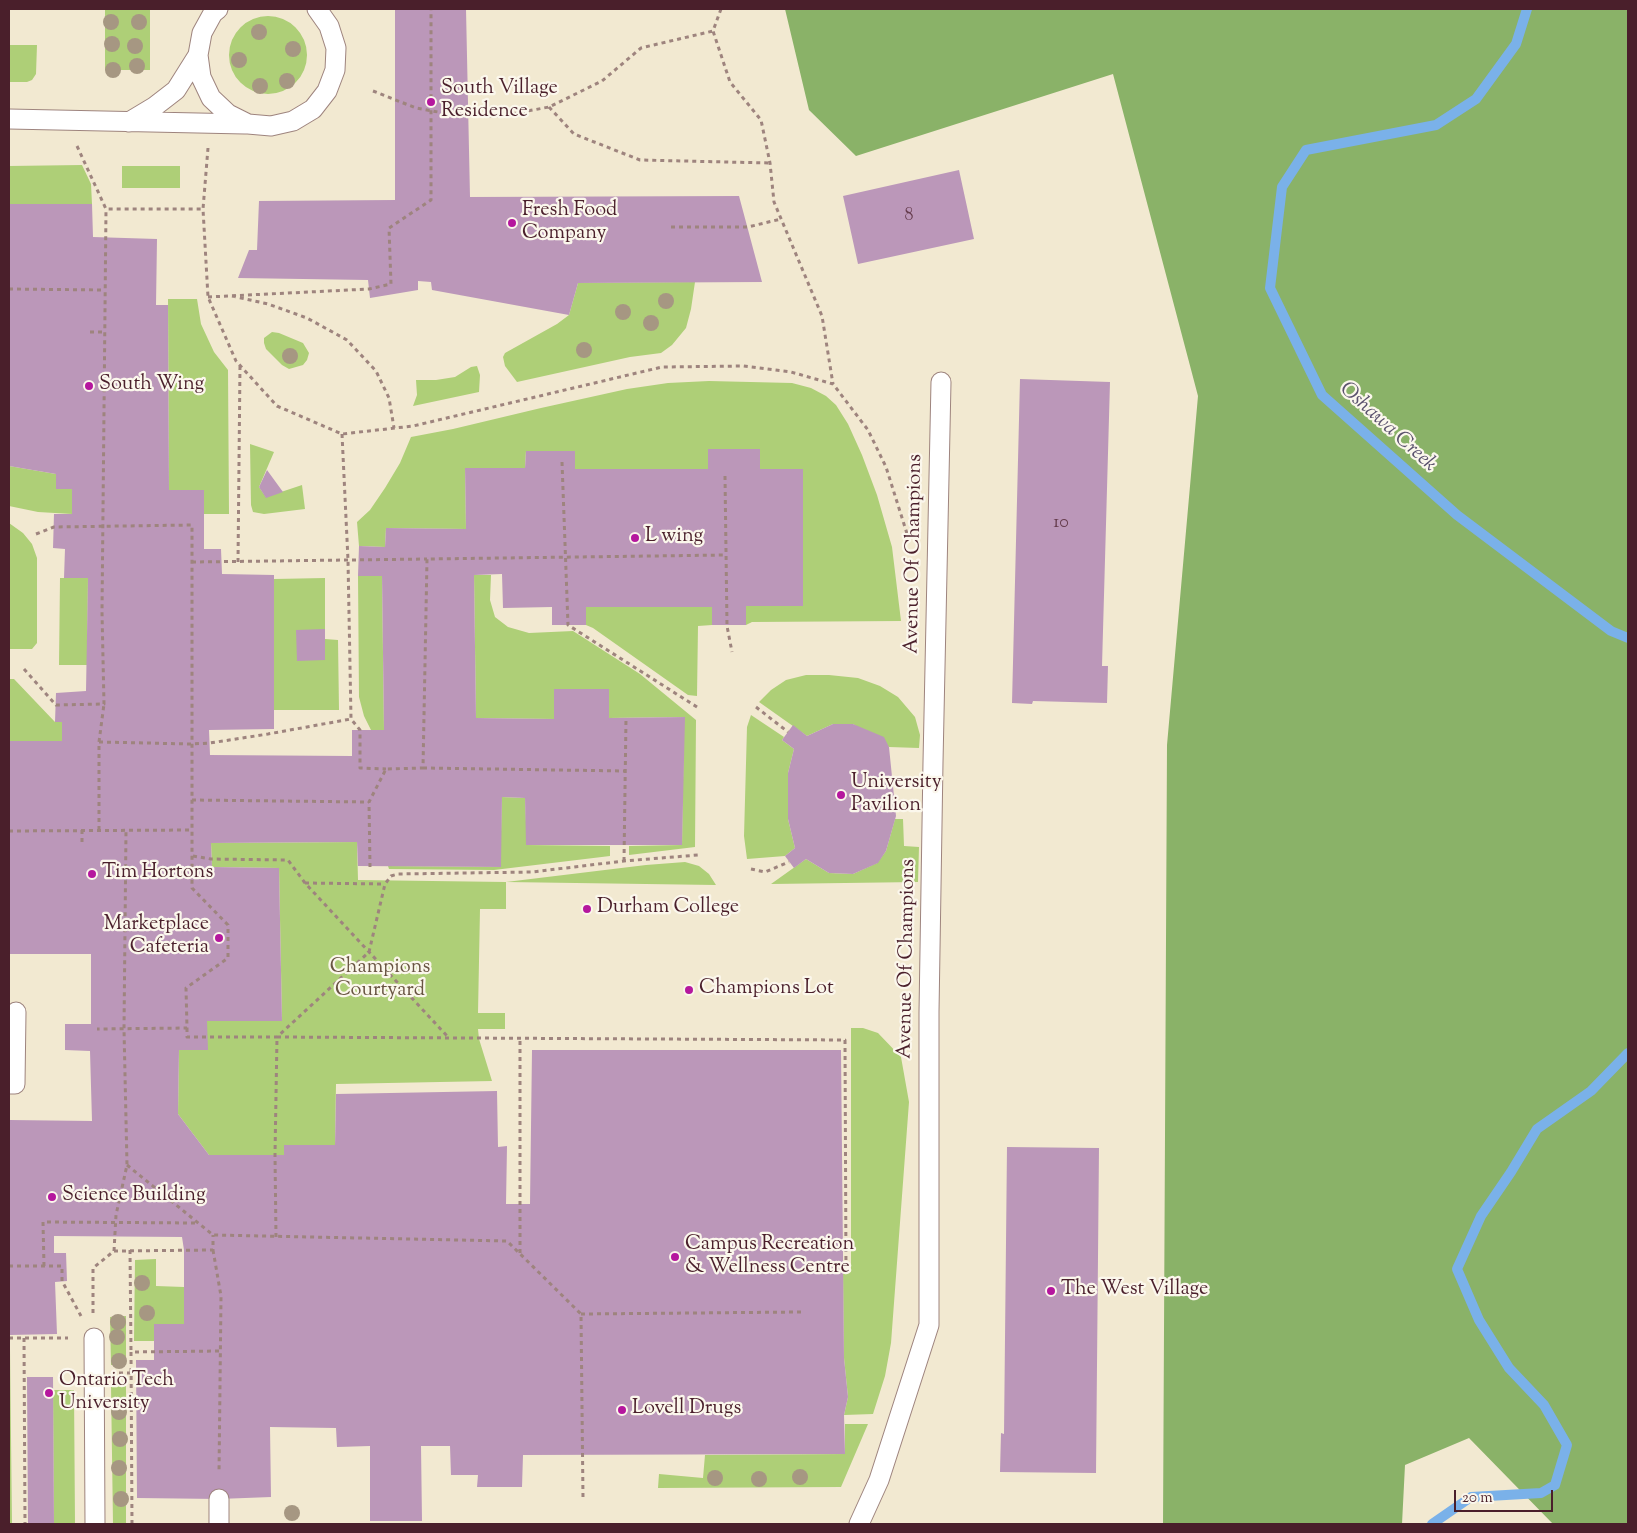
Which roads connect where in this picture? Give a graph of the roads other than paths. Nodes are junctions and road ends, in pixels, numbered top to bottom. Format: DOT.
graph roads {
  1 [pos="218,9"];
  2 [pos="317,9"];
  3 [pos="198,55"];
  4 [pos="9,120"];
  5 [pos="129,122"];
  6 [pos="248,124"];
  7 [pos="941,382"];
  8 [pos="16,1012"];
  9 [pos="9,1084"];
  10 [pos="94,1338"];
  11 [pos="219,1498"];
  12 [pos="95,1524"];
  13 [pos="219,1524"];
  14 [pos="859,1524"];
  1 -- 3 [label="lane"];
  2 -- 6 [label="lane"];
  3 -- 5 [label="lane"];
  3 -- 6 [label="lane"];
  4 -- 5 [label="lane"];
  5 -- 6 [label="lane"];
  7 -- 14 [label="lane, Avenue Of Champions"];
  8 -- 9 [label="lane"];
  10 -- 12 [label="lane"];
  11 -- 13 [label="lane"];
}
